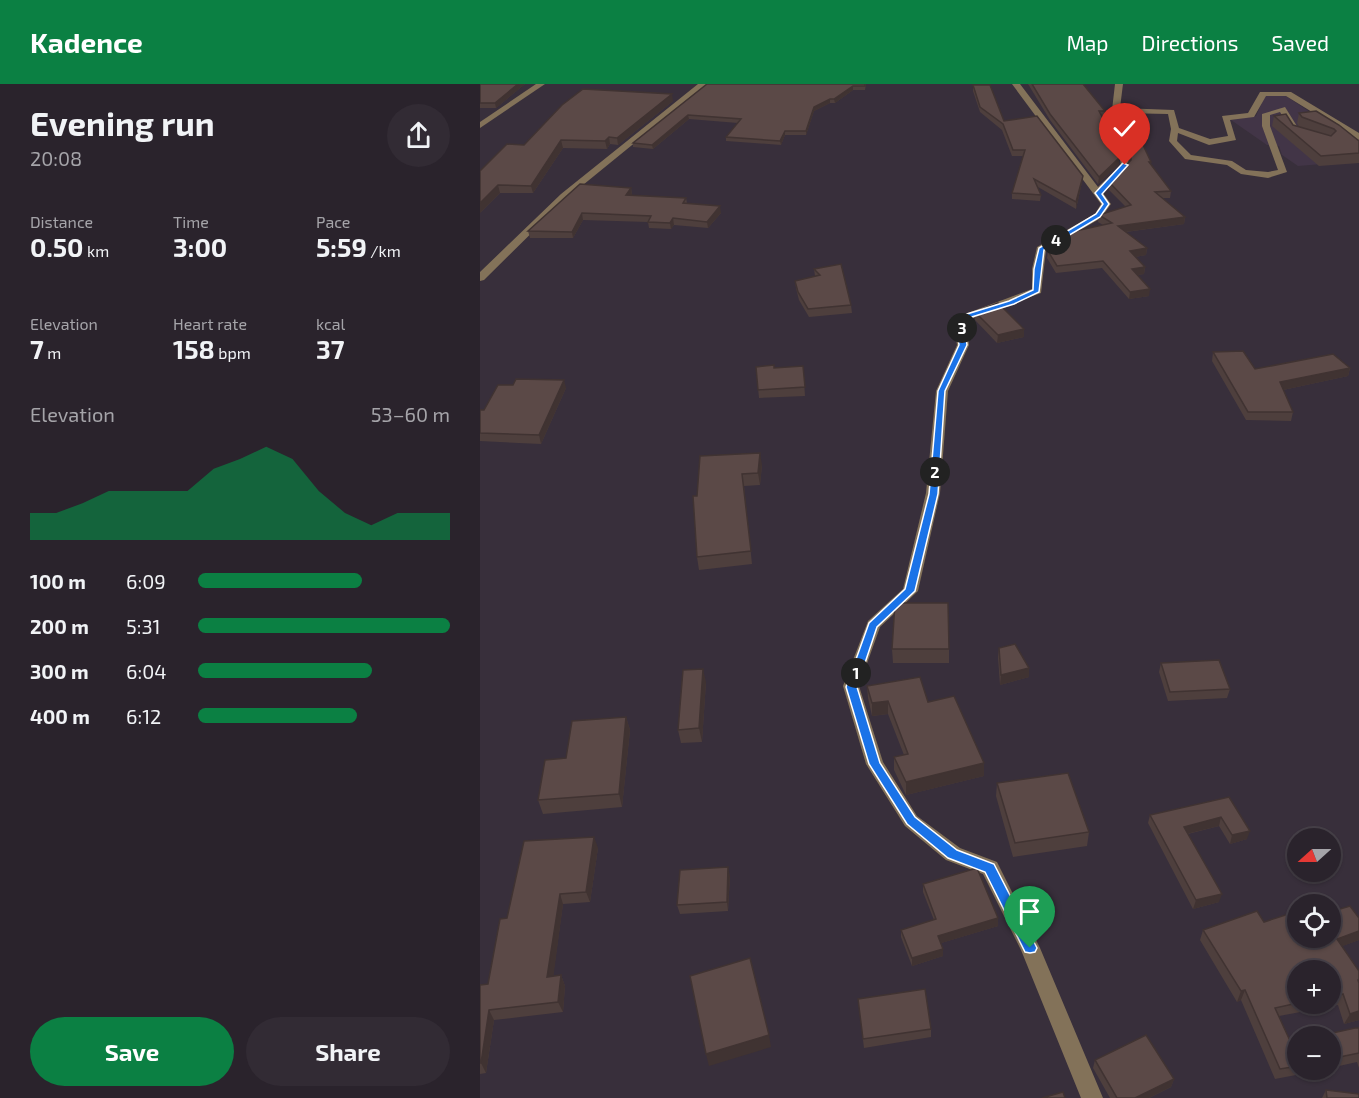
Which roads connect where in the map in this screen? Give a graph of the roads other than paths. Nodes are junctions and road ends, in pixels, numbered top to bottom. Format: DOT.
graph roads {
  1 [pos="541,84"];
  2 [pos="703,84"];
  3 [pos="1016,84"];
  4 [pos="1119,84"];
  5 [pos="1116,110"];
  6 [pos="480,126"];
  7 [pos="1175,129"];
  8 [pos="1306,134"];
  9 [pos="1359,137"];
  10 [pos="1098,193"];
  11 [pos="480,278"];
  12 [pos="1092,1098"];
  1 -- 6 [label="street"];
  2 -- 11 [label="street"];
  3 -- 10 [label="street"];
  4 -- 5 [label="street"];
  5 -- 7 [label="street"];
  5 -- 10 [label="street"];
  7 -- 8 [label="street"];
  7 -- 9 [label="street"];
  10 -- 12 [label="street"];
}
